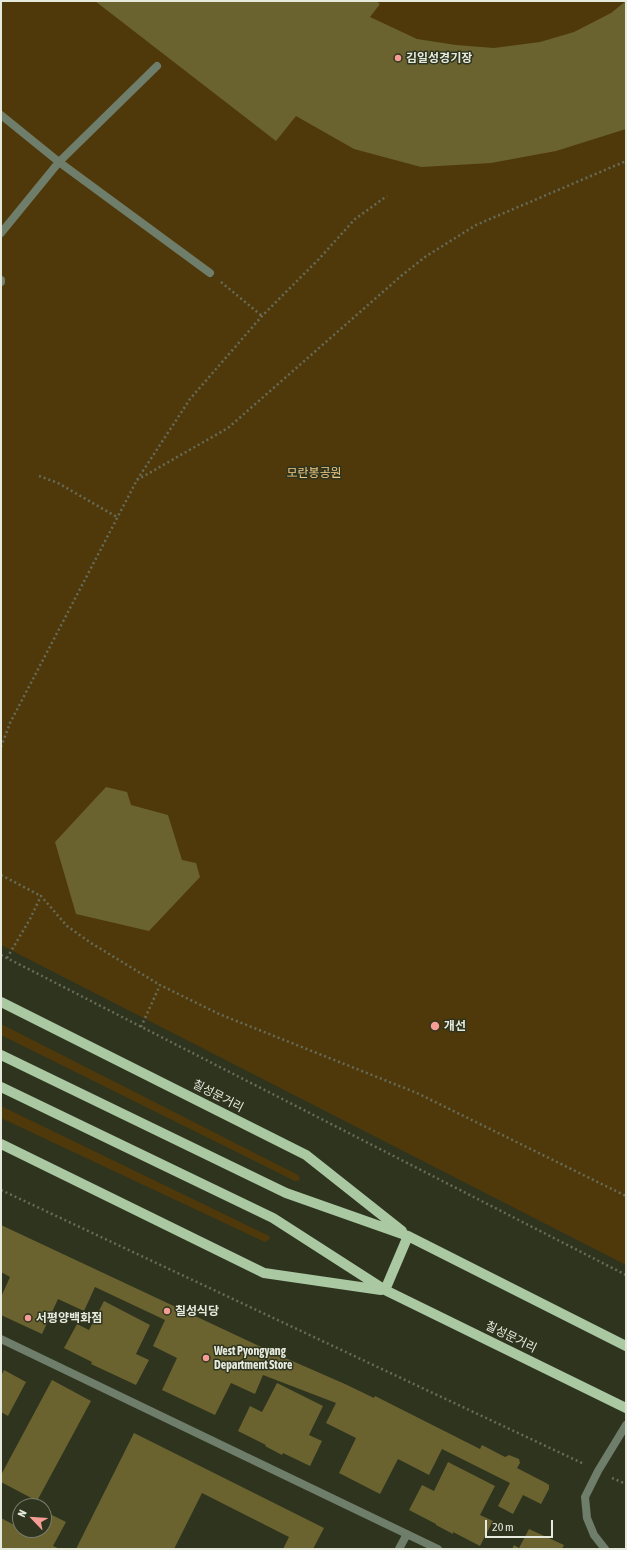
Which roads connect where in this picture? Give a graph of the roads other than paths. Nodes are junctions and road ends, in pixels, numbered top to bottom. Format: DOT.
graph roads {
  1 [pos="158,66"];
  2 [pos="1,115"];
  3 [pos="59,162"];
  4 [pos="1,233"];
  5 [pos="210,273"];
  6 [pos="1,1002"];
  7 [pos="1,1055"];
  8 [pos="1,1087"];
  9 [pos="1,1144"];
  10 [pos="408,1236"];
  11 [pos="385,1290"];
  12 [pos="1,1338"];
  13 [pos="626,1346"];
  14 [pos="626,1408"];
  15 [pos="626,1425"];
  16 [pos="407,1534"];
  17 [pos="399,1549"];
  18 [pos="438,1549"];
  19 [pos="605,1549"];
  1 -- 3 [label="street"];
  2 -- 3 [label="street"];
  3 -- 4 [label="street"];
  3 -- 5 [label="street"];
  6 -- 10 [label="main road, 칠성문거리"];
  7 -- 10 [label="main road, 칠성문거리"];
  8 -- 11 [label="main road, 칠성문거리"];
  9 -- 11 [label="main road, 칠성문거리"];
  10 -- 11 [label="main road"];
  10 -- 13 [label="main road, 칠성문거리"];
  11 -- 14 [label="main road, 칠성문거리"];
  12 -- 16 [label="street"];
  15 -- 19 [label="street"];
  16 -- 17 [label="street"];
  16 -- 18 [label="street"];
}
